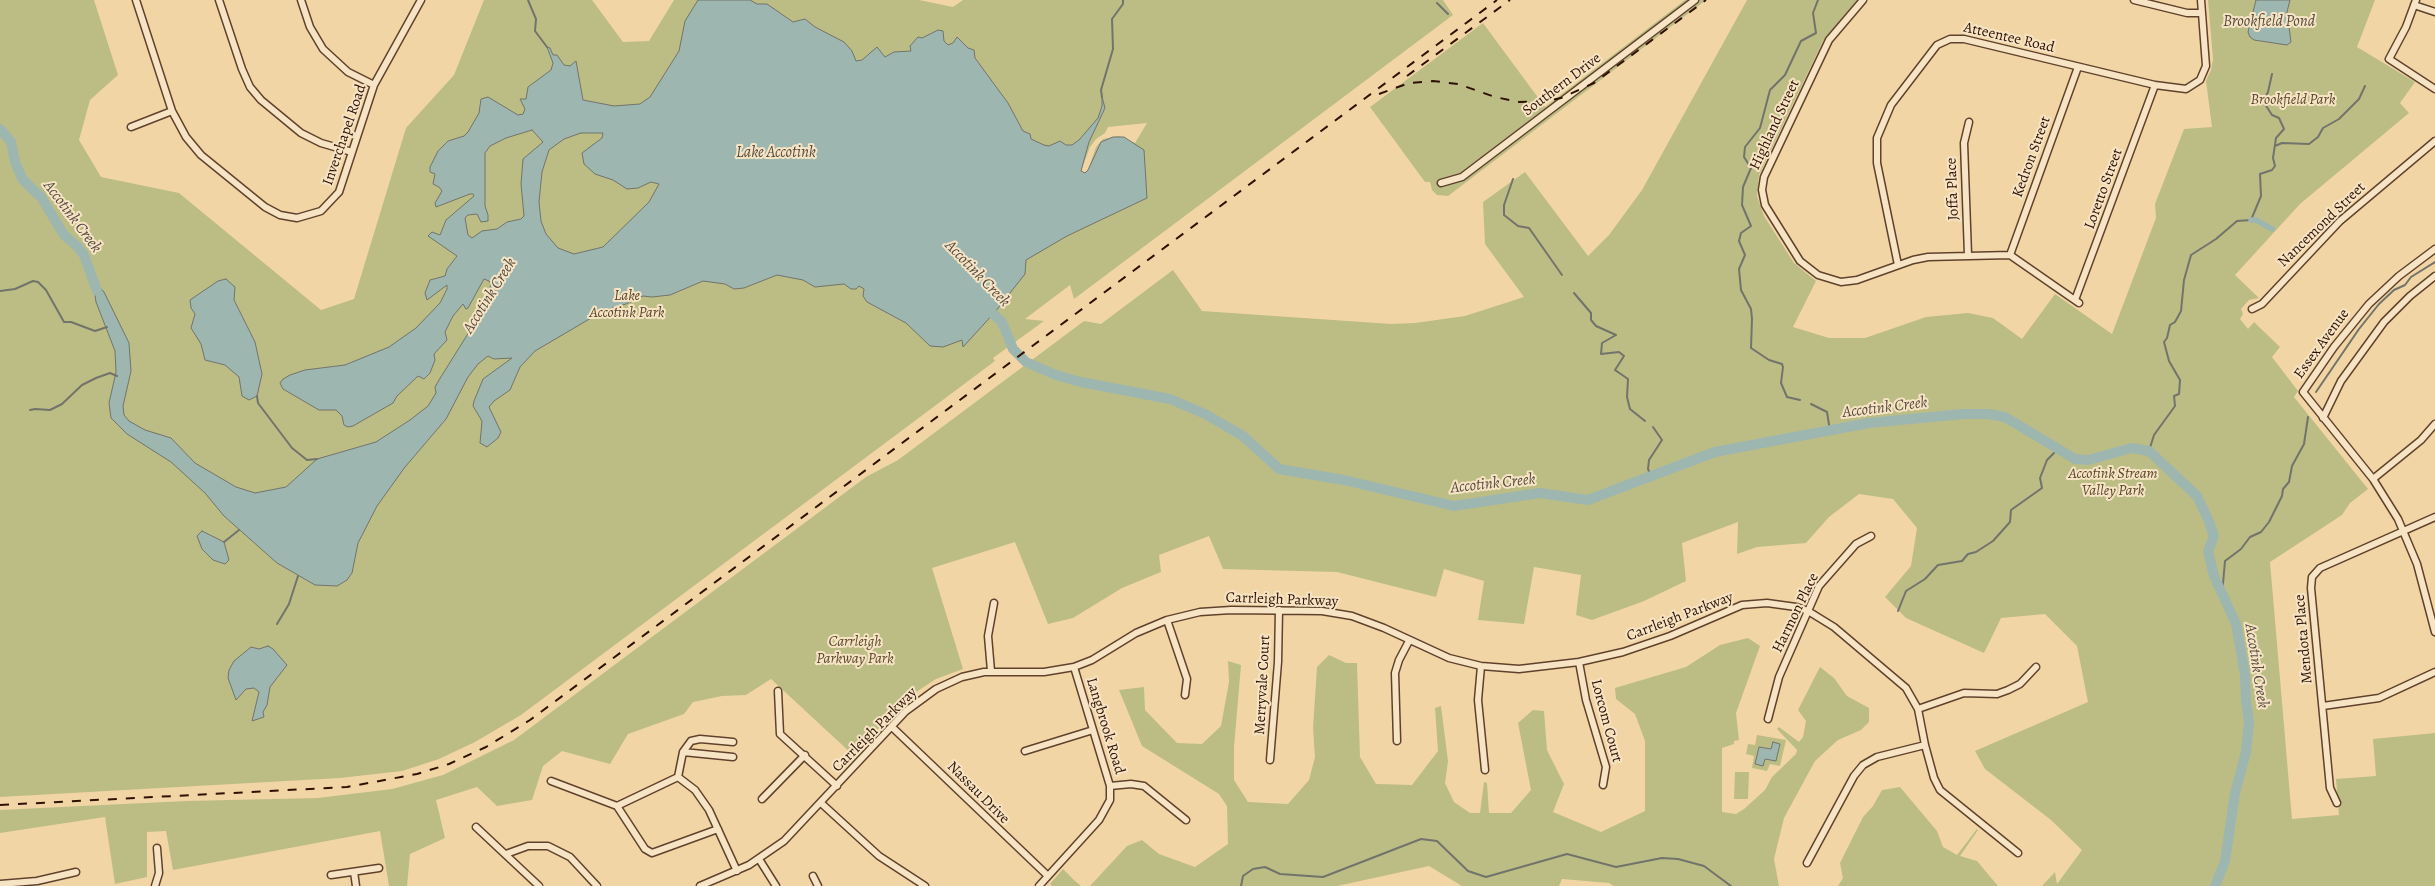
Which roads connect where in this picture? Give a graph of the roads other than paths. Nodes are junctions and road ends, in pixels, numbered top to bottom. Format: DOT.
graph roads {
  1 [pos="136,0"];
  2 [pos="219,0"];
  3 [pos="301,0"];
  4 [pos="421,0"];
  5 [pos="1695,0"];
  6 [pos="1862,0"];
  7 [pos="2134,0"];
  8 [pos="2201,0"];
  9 [pos="2415,3"];
  10 [pos="2435,12"];
  11 [pos="2202,13"];
  12 [pos="2078,67"];
  13 [pos="374,86"];
  14 [pos="2154,86"];
  15 [pos="2435,89"];
  16 [pos="172,111"];
  17 [pos="1969,122"];
  18 [pos="131,127"];
  19 [pos="2435,141"];
  20 [pos="352,152"];
  21 [pos="1441,183"];
  22 [pos="2435,249"];
  23 [pos="1968,255"];
  24 [pos="2010,255"];
  25 [pos="1898,265"];
  26 [pos="2435,276"];
  27 [pos="2252,309"];
  28 [pos="2323,418"];
  29 [pos="2435,424"];
  30 [pos="2373,478"];
  31 [pos="2435,517"];
  32 [pos="2404,532"];
  33 [pos="1871,536"];
  34 [pos="994,603"];
  35 [pos="1279,610"];
  36 [pos="1808,611"];
  37 [pos="1167,620"];
  38 [pos="2433,620"];
  39 [pos="2435,632"];
  40 [pos="1409,641"];
  41 [pos="1579,662"];
  42 [pos="1481,666"];
  43 [pos="2036,667"];
  44 [pos="1074,668"];
  45 [pos="991,671"];
  46 [pos="2435,672"];
  47 [pos="778,691"];
  48 [pos="1185,695"];
  49 [pos="2323,706"];
  50 [pos="1918,709"];
  51 [pos="1768,719"];
  52 [pos="892,727"];
  53 [pos="1093,730"];
  54 [pos="1397,741"];
  55 [pos="733,742"];
  56 [pos="1925,745"];
  57 [pos="1025,751"];
  58 [pos="683,752"];
  59 [pos="805,755"];
  60 [pos="733,757"];
  61 [pos="1270,760"];
  62 [pos="1485,770"];
  63 [pos="678,777"];
  64 [pos="551,781"];
  65 [pos="1603,785"];
  66 [pos="837,786"];
  67 [pos="1110,786"];
  68 [pos="762,799"];
  69 [pos="821,803"];
  70 [pos="2337,803"];
  71 [pos="617,806"];
  72 [pos="1186,820"];
  73 [pos="476,827"];
  74 [pos="718,829"];
  75 [pos="157,848"];
  76 [pos="2018,853"];
  77 [pos="506,854"];
  78 [pos="759,859"];
  79 [pos="1807,863"];
  80 [pos="379,868"];
  81 [pos="737,871"];
  82 [pos="76,872"];
  83 [pos="354,872"];
  84 [pos="331,875"];
  85 [pos="814,876"];
  86 [pos="1048,876"];
  87 [pos="0,884"];
  88 [pos="155,886"];
  89 [pos="356,886"];
  90 [pos="539,886"];
  91 [pos="597,886"];
  92 [pos="700,886"];
  93 [pos="776,886"];
  94 [pos="818,886"];
  95 [pos="925,886"];
  96 [pos="1039,886"];
  1 -- 16 [label="street, Inverchapel Road"];
  2 -- 20 [label="street"];
  3 -- 13 [label="street"];
  4 -- 13 [label="street, Inverchapel Road"];
  5 -- 21 [label="street, Southern Drive"];
  6 -- 25 [label="street, Highland Street"];
  7 -- 11 [label="street"];
  8 -- 11 [label="street, Atteentee Road"];
  9 -- 10 [label="street"];
  9 -- 15 [label="street"];
  11 -- 14 [label="street, Atteentee Road"];
  12 -- 14 [label="street, Atteentee Road"];
  12 -- 24 [label="street, Kedron Street"];
  12 -- 25 [label="street, Atteentee Road"];
  13 -- 20 [label="street, Inverchapel Road"];
  14 -- 24 [label="street, Loretto Street"];
  16 -- 18 [label="street"];
  16 -- 20 [label="street, Inverchapel Road"];
  17 -- 23 [label="street, Joffa Place"];
  19 -- 27 [label="street, Nancemond Street"];
  22 -- 28 [label="street, Essex Avenue"];
  23 -- 24 [label="street, Highland Street"];
  23 -- 25 [label="street, Highland Street"];
  26 -- 28 [label="street"];
  28 -- 30 [label="street, Essex Avenue"];
  29 -- 30 [label="street"];
  30 -- 32 [label="street, Essex Avenue"];
  31 -- 32 [label="street, Mendota Place"];
  32 -- 38 [label="street, Essex Avenue"];
  32 -- 49 [label="street, Mendota Place"];
  33 -- 36 [label="street, Harmon Place"];
  34 -- 45 [label="street"];
  35 -- 37 [label="street, Carrleigh Parkway"];
  35 -- 40 [label="street, Carrleigh Parkway"];
  35 -- 61 [label="street, Merryvale Court"];
  36 -- 41 [label="street, Carrleigh Parkway"];
  36 -- 50 [label="street, Carrleigh Parkway"];
  36 -- 51 [label="street, Harmon Place"];
  37 -- 44 [label="street, Carrleigh Parkway"];
  37 -- 48 [label="street"];
  38 -- 39 [label="street, Essex Avenue"];
  40 -- 42 [label="street, Carrleigh Parkway"];
  40 -- 54 [label="street"];
  41 -- 42 [label="street, Carrleigh Parkway"];
  41 -- 65 [label="street, Lorcom Court"];
  42 -- 62 [label="street"];
  43 -- 50 [label="street"];
  44 -- 45 [label="street, Carrleigh Parkway"];
  44 -- 53 [label="street, Langbrook Road"];
  45 -- 52 [label="street, Carrleigh Parkway"];
  46 -- 49 [label="street"];
  47 -- 59 [label="street"];
  49 -- 70 [label="street, Mendota Place"];
  50 -- 56 [label="street, Carrleigh Parkway"];
  52 -- 66 [label="street, Carrleigh Parkway"];
  52 -- 86 [label="street, Nassau Drive"];
  53 -- 57 [label="street"];
  53 -- 67 [label="street, Langbrook Road"];
  55 -- 58 [label="street"];
  56 -- 76 [label="street, Carrleigh Parkway"];
  56 -- 79 [label="street"];
  58 -- 60 [label="street"];
  58 -- 63 [label="street"];
  59 -- 66 [label="street"];
  59 -- 68 [label="street"];
  63 -- 71 [label="street"];
  63 -- 74 [label="street"];
  64 -- 71 [label="street"];
  66 -- 69 [label="street, Carrleigh Parkway"];
  67 -- 72 [label="street"];
  67 -- 86 [label="street, Langbrook Road"];
  69 -- 78 [label="street, Carrleigh Parkway"];
  69 -- 95 [label="street"];
  71 -- 74 [label="street"];
  73 -- 77 [label="street"];
  74 -- 81 [label="street"];
  75 -- 88 [label="street"];
  77 -- 90 [label="street"];
  77 -- 91 [label="street"];
  78 -- 81 [label="street, Carrleigh Parkway"];
  78 -- 93 [label="street"];
  80 -- 83 [label="street"];
  81 -- 92 [label="street, Carrleigh Parkway"];
  82 -- 87 [label="street"];
  83 -- 84 [label="street"];
  83 -- 89 [label="street"];
  85 -- 94 [label="street"];
  86 -- 96 [label="street, Langbrook Road"];
}
